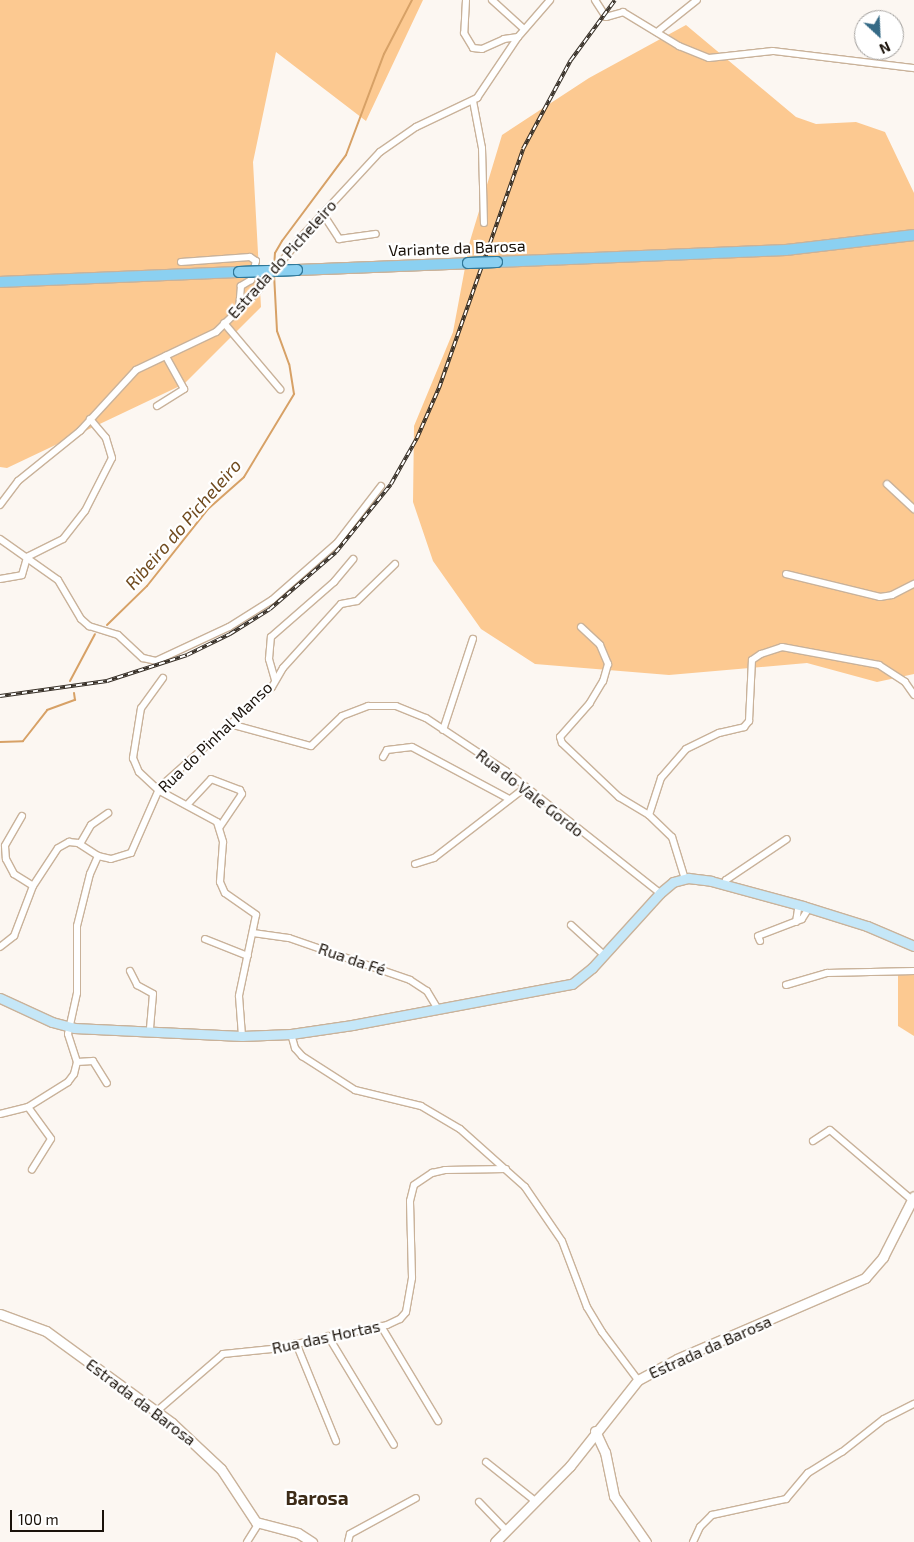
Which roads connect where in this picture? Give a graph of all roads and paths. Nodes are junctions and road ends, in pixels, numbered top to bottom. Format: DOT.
graph roads {
  1 [pos="466,0"];
  2 [pos="492,0"];
  3 [pos="550,0"];
  4 [pos="595,0"];
  5 [pos="697,0"];
  6 [pos="524,29"];
  7 [pos="657,32"];
  8 [pos="518,37"];
  9 [pos="914,68"];
  10 [pos="473,101"];
  11 [pos="323,214"];
  12 [pos="484,223"];
  13 [pos="376,234"];
  14 [pos="914,235"];
  15 [pos="181,262"];
  16 [pos="0,282"];
  17 [pos="239,309"];
  18 [pos="224,323"];
  19 [pos="166,356"];
  20 [pos="280,389"];
  21 [pos="157,406"];
  22 [pos="90,419"];
  23 [pos="887,484"];
  24 [pos="381,486"];
  25 [pos="0,505"];
  26 [pos="914,509"];
  27 [pos="0,539"];
  28 [pos="27,557"];
  29 [pos="353,559"];
  30 [pos="395,564"];
  31 [pos="786,574"];
  32 [pos="0,579"];
  33 [pos="914,584"];
  34 [pos="581,627"];
  35 [pos="473,639"];
  36 [pos="163,678"];
  37 [pos="275,680"];
  38 [pos="914,682"];
  39 [pos="907,685"];
  40 [pos="914,695"];
  41 [pos="230,724"];
  42 [pos="443,730"];
  43 [pos="383,757"];
  44 [pos="526,788"];
  45 [pos="158,790"];
  46 [pos="509,799"];
  47 [pos="187,805"];
  48 [pos="108,813"];
  49 [pos="649,815"];
  50 [pos="22,816"];
  51 [pos="220,827"];
  52 [pos="787,839"];
  53 [pos="80,844"];
  54 [pos="3,850"];
  55 [pos="98,856"];
  56 [pos="415,864"];
  57 [pos="685,879"];
  58 [pos="725,885"];
  59 [pos="33,886"];
  60 [pos="660,893"];
  61 [pos="798,904"];
  62 [pos="809,908"];
  63 [pos="796,922"];
  64 [pos="571,925"];
  65 [pos="253,933"];
  66 [pos="204,939"];
  67 [pos="760,941"];
  68 [pos="914,946"];
  69 [pos="0,947"];
  70 [pos="604,955"];
  71 [pos="248,956"];
  72 [pos="130,971"];
  73 [pos="914,971"];
  74 [pos="786,985"];
  75 [pos="0,998"];
  76 [pos="438,1009"];
  77 [pos="69,1027"];
  78 [pos="150,1032"];
  79 [pos="291,1034"];
  80 [pos="242,1036"];
  81 [pos="77,1062"];
  82 [pos="107,1083"];
  83 [pos="28,1107"];
  84 [pos="0,1114"];
  85 [pos="812,1141"];
  86 [pos="32,1169"];
  87 [pos="506,1169"];
  88 [pos="913,1198"];
  89 [pos="0,1314"];
  90 [pos="381,1326"];
  91 [pos="328,1336"];
  92 [pos="296,1342"];
  93 [pos="638,1380"];
  94 [pos="914,1404"];
  95 [pos="157,1411"];
  96 [pos="438,1421"];
  97 [pos="595,1431"];
  98 [pos="336,1442"];
  99 [pos="394,1445"];
  100 [pos="486,1462"];
  101 [pos="416,1498"];
  102 [pos="534,1501"];
  103 [pos="479,1502"];
  104 [pos="259,1523"];
  105 [pos="506,1530"];
  106 [pos="247,1542"];
  107 [pos="312,1542"];
  108 [pos="348,1542"];
  109 [pos="494,1542"];
  110 [pos="646,1542"];
  111 [pos="693,1542"];
  1 -- 8 [label="street"];
  2 -- 6 [label="street"];
  3 -- 6 [label="street, Estrada do Picheleiro"];
  4 -- 7 [label="street"];
  5 -- 7 [label="street"];
  6 -- 8 [label="street, Estrada do Picheleiro"];
  7 -- 9 [label="street"];
  8 -- 10 [label="street, Estrada do Picheleiro"];
  10 -- 11 [label="street, Estrada do Picheleiro"];
  10 -- 12 [label="street"];
  11 -- 13 [label="street"];
  11 -- 17 [label="street, Estrada do Picheleiro"];
  14 -- 16 [label="main road, Variante da Barosa, bridge"];
  15 -- 17 [label="street"];
  17 -- 18 [label="street, Estrada do Picheleiro"];
  18 -- 19 [label="street, Estrada do Picheleiro"];
  18 -- 20 [label="street"];
  19 -- 21 [label="street"];
  19 -- 22 [label="street, Estrada do Picheleiro"];
  22 -- 25 [label="street, Estrada do Picheleiro"];
  22 -- 28 [label="street"];
  23 -- 26 [label="street"];
  24 -- 28 [label="street"];
  27 -- 28 [label="street"];
  28 -- 32 [label="street"];
  29 -- 37 [label="street"];
  30 -- 37 [label="street, Rua do Pinhal Manso"];
  31 -- 33 [label="street"];
  34 -- 49 [label="street"];
  35 -- 42 [label="street"];
  36 -- 45 [label="street"];
  37 -- 41 [label="street, Rua do Pinhal Manso"];
  38 -- 39 [label="street"];
  39 -- 40 [label="street"];
  39 -- 49 [label="street"];
  41 -- 42 [label="street, Rua do Vale Gordo"];
  41 -- 45 [label="street, Rua do Pinhal Manso"];
  42 -- 44 [label="street, Rua do Vale Gordo"];
  43 -- 46 [label="street"];
  44 -- 46 [label="street"];
  44 -- 60 [label="street, Rua do Vale Gordo"];
  45 -- 47 [label="street"];
  45 -- 55 [label="street, Rua do Pinhal Manso"];
  46 -- 56 [label="street"];
  47 -- 51 [label="street"];
  47 -- 51 [label="street"];
  48 -- 53 [label="street"];
  49 -- 57 [label="street"];
  50 -- 54 [label="street"];
  51 -- 65 [label="street"];
  52 -- 58 [label="street"];
  53 -- 55 [label="street, Rua do Pinhal Manso"];
  53 -- 59 [label="street"];
  54 -- 59 [label="street"];
  55 -- 77 [label="street"];
  57 -- 58 [label="main road"];
  57 -- 60 [label="main road"];
  58 -- 61 [label="main road"];
  59 -- 69 [label="street"];
  60 -- 70 [label="main road"];
  61 -- 62 [label="main road"];
  61 -- 63 [label="street"];
  62 -- 63 [label="street"];
  62 -- 68 [label="main road"];
  63 -- 67 [label="street"];
  64 -- 70 [label="street"];
  65 -- 71 [label="street"];
  65 -- 76 [label="street, Rua da Fé"];
  66 -- 71 [label="street"];
  70 -- 76 [label="main road"];
  71 -- 80 [label="street"];
  72 -- 78 [label="street"];
  73 -- 74 [label="street"];
  75 -- 77 [label="main road"];
  76 -- 79 [label="main road"];
  77 -- 78 [label="main road"];
  77 -- 81 [label="street"];
  78 -- 80 [label="main road"];
  79 -- 80 [label="main road"];
  79 -- 87 [label="street"];
  81 -- 82 [label="street"];
  81 -- 83 [label="street"];
  83 -- 84 [label="street"];
  83 -- 86 [label="street"];
  85 -- 88 [label="street"];
  87 -- 90 [label="street, Rua das Hortas"];
  87 -- 93 [label="street"];
  88 -- 93 [label="street, Estrada da Barosa"];
  89 -- 95 [label="street, Estrada da Barosa"];
  90 -- 91 [label="street, Rua das Hortas"];
  90 -- 96 [label="street"];
  91 -- 92 [label="street, Rua das Hortas"];
  91 -- 99 [label="street"];
  92 -- 95 [label="street, Rua das Hortas"];
  92 -- 98 [label="street"];
  93 -- 97 [label="street, Estrada da Barosa"];
  94 -- 111 [label="street"];
  95 -- 104 [label="street, Estrada da Barosa"];
  97 -- 102 [label="street, Estrada da Barosa"];
  97 -- 110 [label="street"];
  100 -- 102 [label="street"];
  101 -- 108 [label="street"];
  102 -- 105 [label="street, Estrada da Barosa"];
  103 -- 105 [label="street"];
  104 -- 106 [label="street"];
  104 -- 107 [label="street"];
  105 -- 109 [label="street, Estrada da Barosa"];
}
